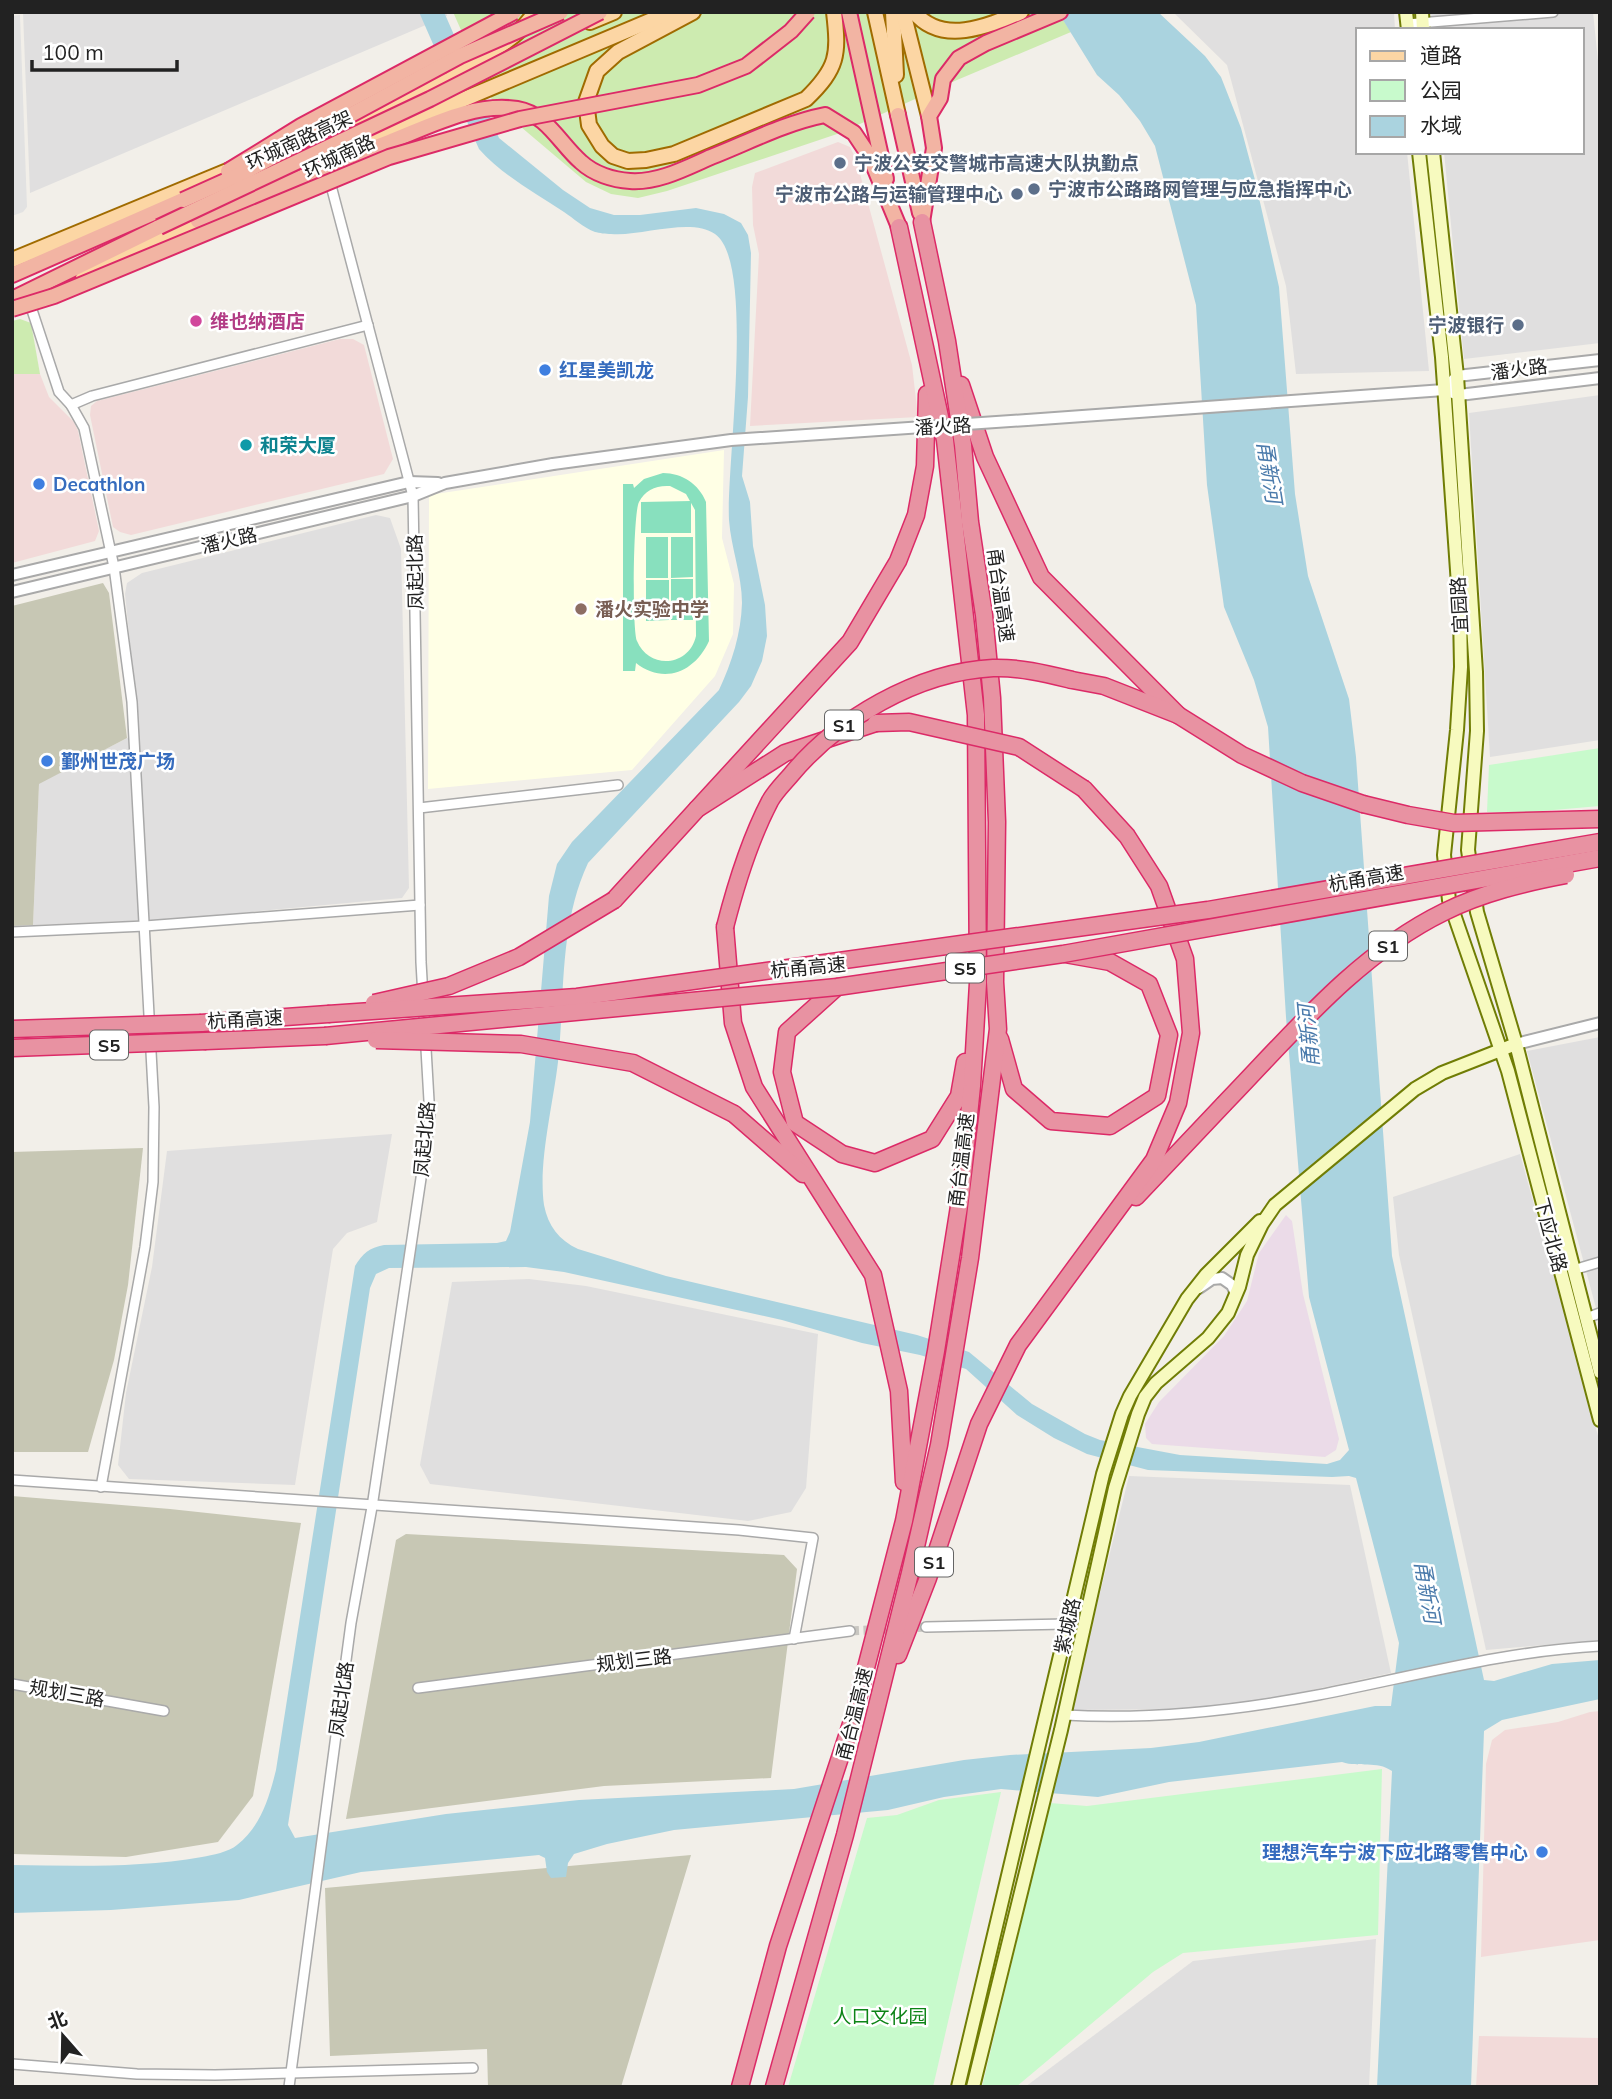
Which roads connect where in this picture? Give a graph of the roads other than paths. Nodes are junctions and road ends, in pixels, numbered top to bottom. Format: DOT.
graph roads {
  1 [pos="514,12"];
  2 [pos="535,12"];
  3 [pos="561,12"];
  4 [pos="600,12"];
  5 [pos="614,12"];
  6 [pos="671,12"];
  7 [pos="692,12"];
  8 [pos="808,12"];
  9 [pos="832,12"];
  10 [pos="849,12"];
  11 [pos="875,12"];
  12 [pos="894,12"];
  13 [pos="903,12"];
  14 [pos="915,12"];
  15 [pos="1021,12"];
  16 [pos="1060,12"];
  17 [pos="1553,12"];
  18 [pos="1407,22"];
  19 [pos="1422,22"];
  20 [pos="438,80"];
  21 [pos="453,110"];
  22 [pos="898,115"];
  23 [pos="929,116"];
  24 [pos="1419,154"];
  25 [pos="1433,154"];
  26 [pos="326,166"];
  27 [pos="180,196"];
  28 [pos="198,221"];
  29 [pos="922,222"];
  30 [pos="899,227"];
  31 [pos="12,260"];
  32 [pos="12,275"];
  33 [pos="12,299"];
  34 [pos="30,304"];
  35 [pos="12,310"];
  36 [pos="368,325"];
  37 [pos="947,341"];
  38 [pos="925,350"];
  39 [pos="1600,360"];
  40 [pos="1457,376"];
  41 [pos="1600,378"];
  42 [pos="1444,390"];
  43 [pos="1459,396"];
  44 [pos="71,405"];
  45 [pos="409,482"];
  46 [pos="445,483"];
  47 [pos="413,496"];
  48 [pos="110,552"];
  49 [pos="114,568"];
  50 [pos="12,575"];
  51 [pos="12,592"];
  52 [pos="1178,715"];
  53 [pos="977,783"];
  54 [pos="618,785"];
  55 [pos="419,808"];
  56 [pos="697,809"];
  57 [pos="1600,819"];
  58 [pos="1600,842"];
  59 [pos="1600,858"];
  60 [pos="1600,869"];
  61 [pos="420,905"];
  62 [pos="145,926"];
  63 [pos="12,932"];
  64 [pos="1063,954"];
  65 [pos="837,987"];
  66 [pos="328,1014"];
  67 [pos="1600,1023"];
  68 [pos="12,1029"];
  69 [pos="998,1029"];
  70 [pos="325,1036"];
  71 [pos="1516,1044"];
  72 [pos="12,1048"];
  73 [pos="1501,1049"];
  74 [pos="815,1184"];
  75 [pos="1273,1208"];
  76 [pos="1109,1223"];
  77 [pos="1600,1262"];
  78 [pos="1573,1270"];
  79 [pos="1236,1294"];
  80 [pos="1187,1299"];
  81 [pos="1600,1314"];
  82 [pos="1586,1318"];
  83 [pos="1600,1372"];
  84 [pos="1600,1420"];
  85 [pos="12,1480"];
  86 [pos="101,1487"];
  87 [pos="372,1507"];
  88 [pos="904,1521"];
  89 [pos="1067,1624"];
  90 [pos="926,1627"];
  91 [pos="850,1631"];
  92 [pos="794,1639"];
  93 [pos="1600,1646"];
  94 [pos="12,1684"];
  95 [pos="418,1688"];
  96 [pos="164,1710"];
  97 [pos="1065,1715"];
  98 [pos="875,1717"];
  99 [pos="12,2064"];
  100 [pos="473,2068"];
  101 [pos="291,2072"];
  102 [pos="289,2087"];
  103 [pos="740,2087"];
  104 [pos="774,2087"];
  105 [pos="958,2087"];
  106 [pos="973,2087"];
  1 -- 27 [label="highway, bridge"];
  2 -- 20 [label="main road, bridge"];
  3 -- 27 [label="highway, 环城南路高架, bridge"];
  4 -- 33 [label="highway, 环城南路高架, bridge"];
  5 -- 20 [label="main road, 环城南路, bridge"];
  6 -- 21 [label="main road, 环城南路"];
  7 -- 9 [label="main road"];
  8 -- 35 [label="highway, bridge"];
  10 -- 30 [label="highway"];
  11 -- 22 [label="main road"];
  12 -- 22 [label="main road"];
  13 -- 23 [label="main road"];
  14 -- 15 [label="main road"];
  16 -- 23 [label="highway"];
  17 -- 19 [label="street"];
  18 -- 19 [label="street"];
  20 -- 27 [label="main road, 环城南路"];
  21 -- 26 [label="highway"];
  21 -- 28 [label="main road, 环城南路"];
  21 -- 30 [label="highway"];
  22 -- 29 [label="highway"];
  23 -- 29 [label="highway"];
  24 -- 42 [label="main road, 宜园路"];
  25 -- 40 [label="main road, 宜园路"];
  26 -- 28 [label="highway"];
  26 -- 36 [label="street, 凤起北路"];
  27 -- 31 [label="main road, 环城南路"];
  27 -- 32 [label="highway, 环城南路高架"];
  28 -- 34 [label="main road, 环城南路"];
  29 -- 37 [label="highway, 甬台温高速"];
  30 -- 38 [label="highway, 甬台温高速"];
  34 -- 35 [label="main road, 环城南路"];
  34 -- 44 [label="street"];
  36 -- 44 [label="street"];
  36 -- 45 [label="street, 凤起北路"];
  37 -- 52 [label="highway"];
  37 -- 69 [label="highway, 甬台温高速"];
  38 -- 53 [label="highway, 甬台温高速"];
  38 -- 56 [label="highway"];
  39 -- 40 [label="street, 潘火路"];
  40 -- 42 [label="street"];
  40 -- 43 [label="main road, 宜园路"];
  41 -- 43 [label="street, 潘火路"];
  42 -- 43 [label="street, 潘火路"];
  42 -- 46 [label="street, 潘火路, bridge"];
  42 -- 73 [label="main road, 宜园路"];
  43 -- 71 [label="main road, 宜园路"];
  44 -- 48 [label="street"];
  45 -- 46 [label="street, 潘火路"];
  45 -- 47 [label="street, 凤起北路"];
  45 -- 48 [label="street, 潘火路"];
  46 -- 47 [label="street, 潘火路"];
  47 -- 49 [label="street, 潘火路"];
  47 -- 55 [label="street, 凤起北路"];
  48 -- 49 [label="street"];
  48 -- 50 [label="street, 潘火路"];
  49 -- 51 [label="street, 潘火路"];
  49 -- 62 [label="street"];
  52 -- 57 [label="highway, S1, bridge"];
  52 -- 74 [label="highway, S1, bridge"];
  53 -- 65 [label="highway"];
  53 -- 88 [label="highway, 甬台温高速"];
  54 -- 55 [label="street"];
  55 -- 61 [label="street, 凤起北路"];
  56 -- 66 [label="highway, bridge"];
  56 -- 76 [label="highway, bridge"];
  58 -- 66 [label="highway, 杭甬高速 / S5, bridge"];
  59 -- 64 [label="highway, 杭甬高速 / S5, bridge"];
  60 -- 76 [label="highway, S1, bridge"];
  61 -- 62 [label="street"];
  61 -- 87 [label="street, 凤起北路"];
  62 -- 63 [label="street"];
  62 -- 86 [label="street"];
  64 -- 65 [label="highway, 杭甬高速 / S5, bridge"];
  64 -- 69 [label="highway"];
  65 -- 70 [label="highway, 杭甬高速 / S5, bridge"];
  66 -- 68 [label="highway, 杭甬高速 / S5, bridge"];
  67 -- 71 [label="street"];
  69 -- 98 [label="highway, 甬台温高速"];
  70 -- 72 [label="highway, 杭甬高速 / S5, bridge"];
  70 -- 74 [label="highway, bridge"];
  71 -- 73 [label="main road"];
  71 -- 78 [label="main road, 下应北路"];
  73 -- 75 [label="main road"];
  73 -- 84 [label="main road, 下应北路"];
  74 -- 88 [label="highway, S1"];
  75 -- 79 [label="main road, 紫城路"];
  75 -- 80 [label="main road, 紫城路"];
  76 -- 98 [label="highway, S1"];
  77 -- 78 [label="street"];
  78 -- 82 [label="main road, 下应北路"];
  79 -- 80 [label="street"];
  79 -- 97 [label="main road, 紫城路"];
  80 -- 89 [label="main road, 紫城路"];
  81 -- 82 [label="street"];
  82 -- 83 [label="main road, 下应北路"];
  85 -- 86 [label="street"];
  86 -- 87 [label="street"];
  87 -- 92 [label="street"];
  87 -- 101 [label="street, 凤起北路"];
  88 -- 103 [label="highway, 甬台温高速 / S1"];
  89 -- 90 [label="street"];
  89 -- 105 [label="main road, 紫城路"];
  91 -- 92 [label="street, 规划三路"];
  92 -- 95 [label="street, 规划三路"];
  93 -- 97 [label="street"];
  94 -- 96 [label="street, 规划三路"];
  97 -- 106 [label="main road, 紫城路"];
  98 -- 104 [label="highway, 甬台温高速 / S1"];
  99 -- 101 [label="street"];
  100 -- 101 [label="street"];
  101 -- 102 [label="street, 凤起北路"];
}
